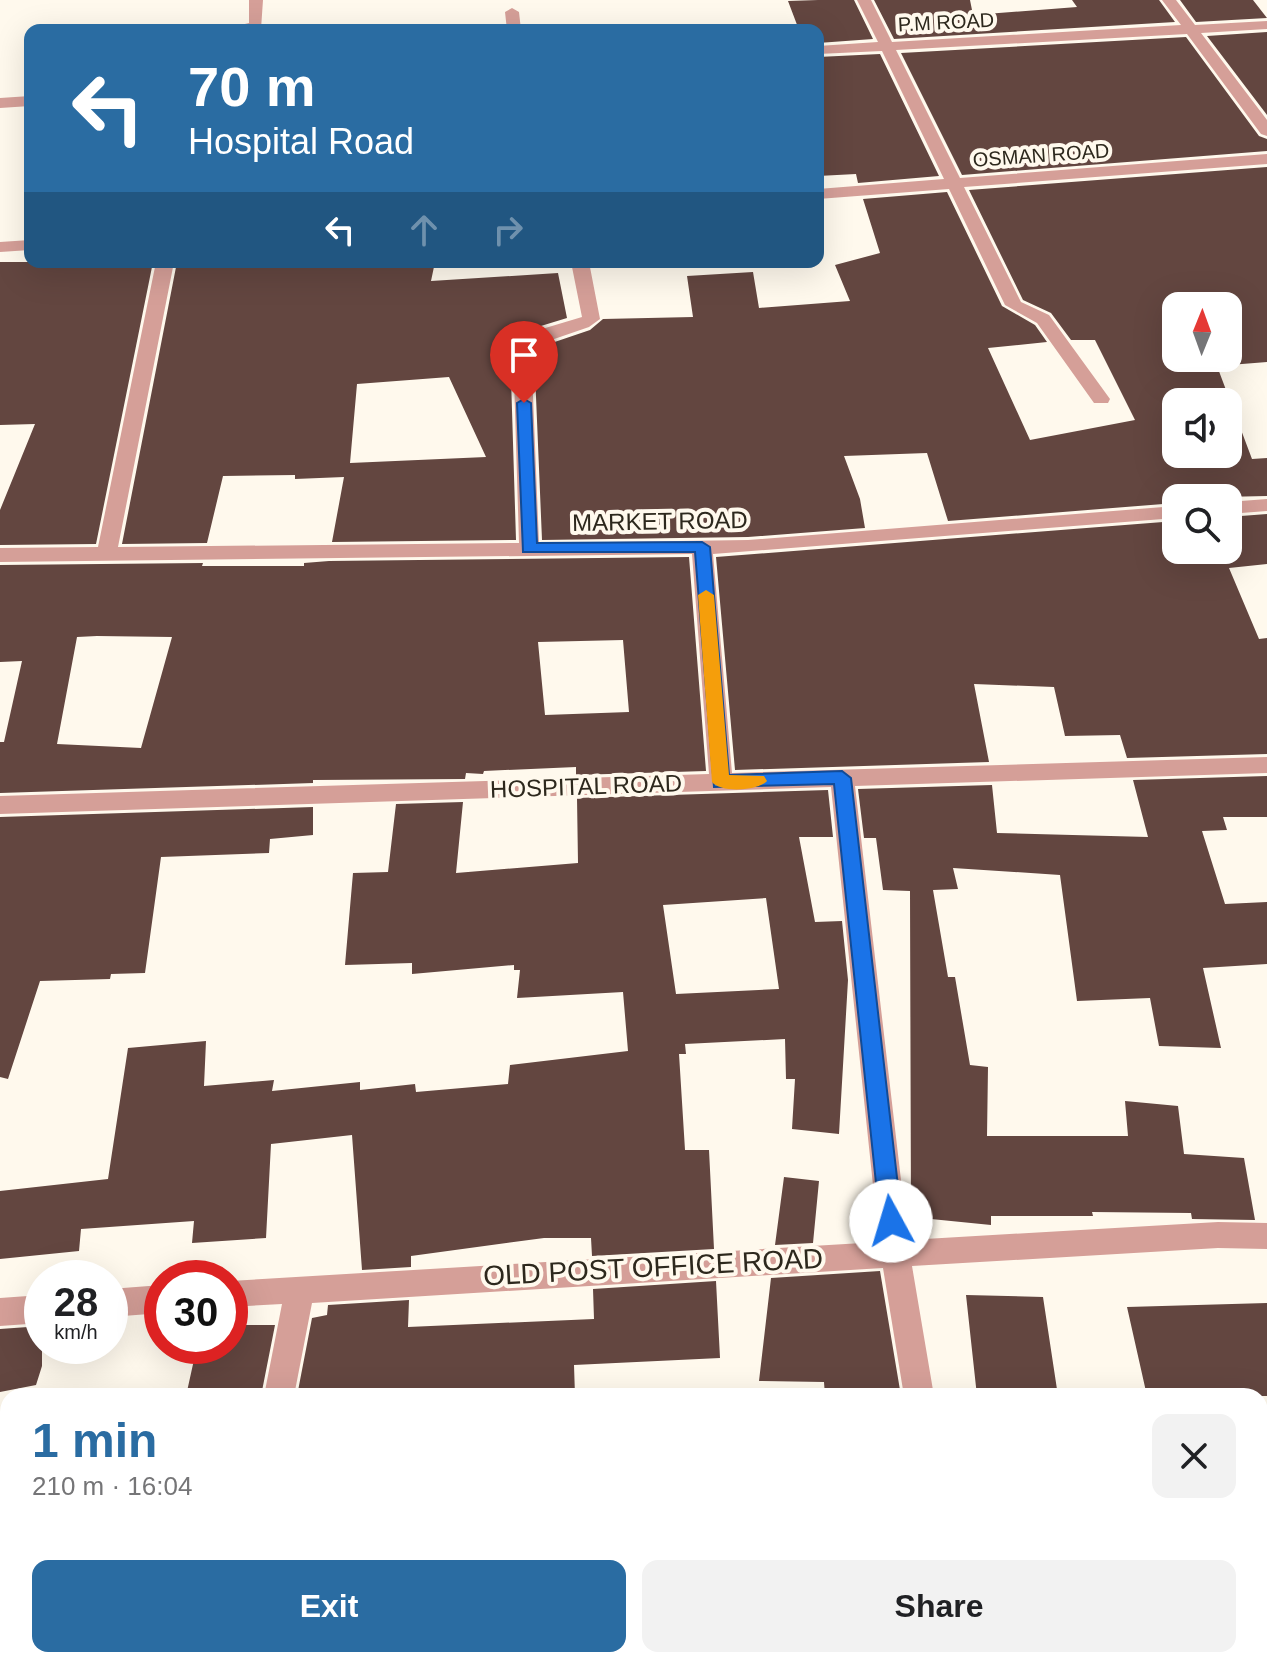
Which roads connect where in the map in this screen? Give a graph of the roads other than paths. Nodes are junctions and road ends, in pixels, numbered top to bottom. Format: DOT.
graph roads {
  1 [pos="256,0"];
  2 [pos="864,0"];
  3 [pos="1169,0"];
  4 [pos="512,12"];
  5 [pos="256,24"];
  6 [pos="513,24"];
  7 [pos="1267,25"];
  8 [pos="1193,29"];
  9 [pos="886,45"];
  10 [pos="824,50"];
  11 [pos="24,101"];
  12 [pos="0,103"];
  13 [pos="1267,131"];
  14 [pos="1267,159"];
  15 [pos="952,183"];
  16 [pos="824,194"];
  17 [pos="24,245"];
  18 [pos="0,247"];
  19 [pos="164,268"];
  20 [pos="581,268"];
  21 [pos="1101,399"];
  22 [pos="1267,505"];
  23 [pos="1242,507"];
  24 [pos="1162,513"];
  25 [pos="702,547"];
  26 [pos="529,548"];
  27 [pos="107,552"];
  28 [pos="0,555"];
  29 [pos="1267,765"];
  30 [pos="842,778"];
  31 [pos="721,782"];
  32 [pos="0,805"];
  33 [pos="1267,1236"];
  34 [pos="895,1253"];
  35 [pos="300,1288"];
  36 [pos="248,1292"];
  37 [pos="24,1310"];
  38 [pos="0,1312"];
  39 [pos="281,1388"];
  40 [pos="918,1388"];
  1 -- 5 [label="street"];
  2 -- 9 [label="street"];
  3 -- 8 [label="street"];
  4 -- 6 [label="street"];
  7 -- 8 [label="street, P.M ROAD"];
  8 -- 9 [label="street, P.M ROAD"];
  8 -- 13 [label="street"];
  9 -- 10 [label="street, P.M ROAD"];
  9 -- 15 [label="street"];
  11 -- 12 [label="street"];
  14 -- 15 [label="street, OSMAN ROAD"];
  15 -- 16 [label="street, OSMAN ROAD"];
  15 -- 21 [label="street"];
  17 -- 18 [label="street"];
  19 -- 27 [label="street"];
  20 -- 26 [label="street"];
  22 -- 23 [label="street"];
  24 -- 25 [label="street, MARKET ROAD"];
  25 -- 26 [label="street, MARKET ROAD"];
  25 -- 31 [label="street"];
  26 -- 27 [label="street, MARKET ROAD"];
  27 -- 28 [label="street, MARKET ROAD"];
  29 -- 30 [label="street, HOSPITAL ROAD"];
  30 -- 31 [label="street, HOSPITAL ROAD"];
  30 -- 34 [label="street"];
  31 -- 32 [label="street, HOSPITAL ROAD"];
  33 -- 34 [label="street, OLD POST OFFICE ROAD"];
  34 -- 35 [label="street, OLD POST OFFICE ROAD"];
  34 -- 40 [label="street"];
  35 -- 36 [label="street, OLD POST OFFICE ROAD"];
  35 -- 39 [label="street"];
  37 -- 38 [label="street"];
}
